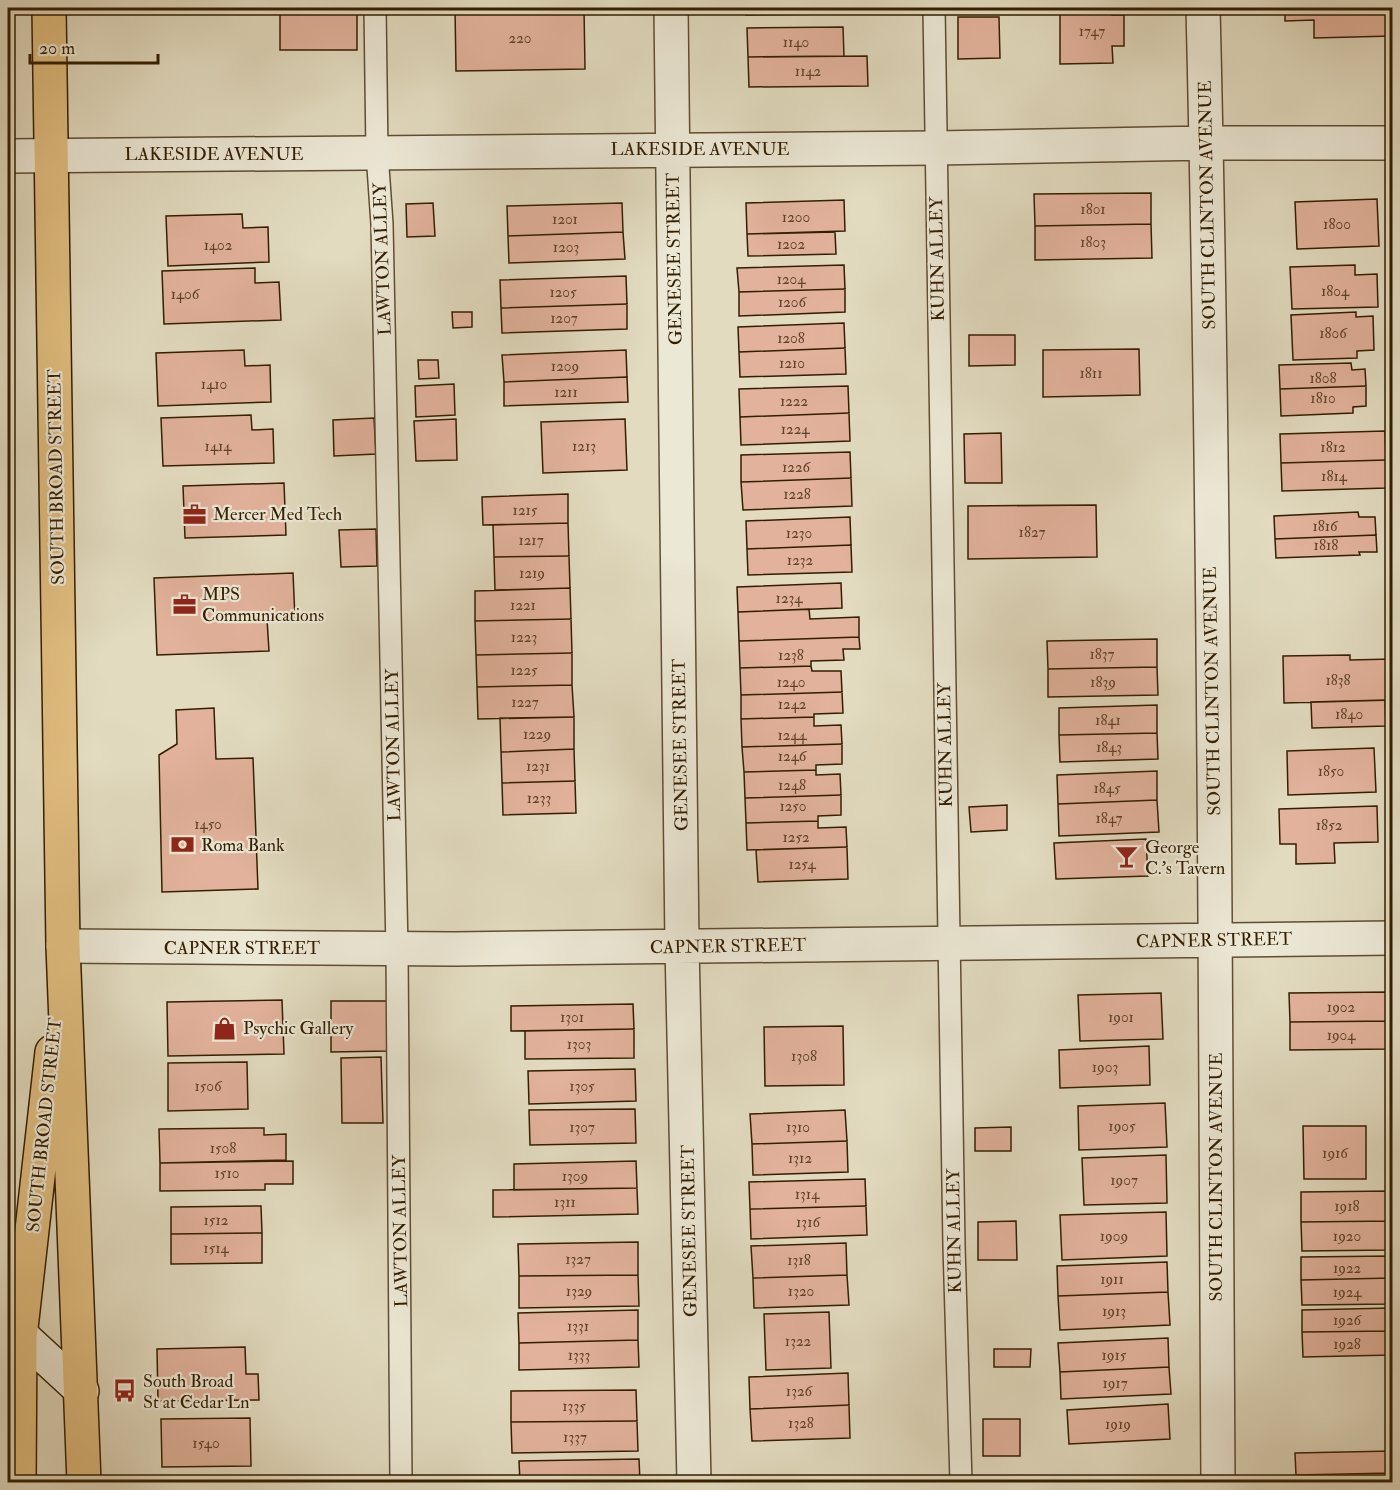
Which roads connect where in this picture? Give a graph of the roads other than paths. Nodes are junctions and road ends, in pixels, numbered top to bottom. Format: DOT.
graph roads {
  1 [pos="49,8"];
  2 [pos="375,8"];
  3 [pos="671,8"];
  4 [pos="934,8"];
  5 [pos="1203,8"];
  6 [pos="1207,143"];
  7 [pos="1392,143"];
  8 [pos="936,148"];
  9 [pos="673,149"];
  10 [pos="377,153"];
  11 [pos="51,155"];
  12 [pos="8,156"];
  13 [pos="1392,938"];
  14 [pos="1215,939"];
  15 [pos="948,944"];
  16 [pos="63,946"];
  17 [pos="682,946"];
  18 [pos="397,950"];
  19 [pos="14,1330"];
  20 [pos="82,1391"];
  21 [pos="19,1482"];
  22 [pos="84,1482"];
  23 [pos="401,1482"];
  24 [pos="694,1482"];
  25 [pos="961,1482"];
  26 [pos="1218,1482"];
  1 -- 11 [label="main road, SOUTH BROAD STREET"];
  2 -- 10 [label="lane, LAWTON ALLEY"];
  3 -- 9 [label="street, GENESEE STREET"];
  4 -- 8 [label="lane, KUHN ALLEY"];
  5 -- 6 [label="street, SOUTH CLINTON AVENUE"];
  6 -- 7 [label="street, LAKESIDE AVENUE"];
  6 -- 8 [label="street, LAKESIDE AVENUE"];
  6 -- 14 [label="street, SOUTH CLINTON AVENUE"];
  8 -- 9 [label="street, LAKESIDE AVENUE"];
  8 -- 15 [label="lane, KUHN ALLEY"];
  9 -- 10 [label="street, LAKESIDE AVENUE"];
  9 -- 17 [label="street, GENESEE STREET"];
  10 -- 11 [label="street, LAKESIDE AVENUE"];
  10 -- 18 [label="lane, LAWTON ALLEY"];
  11 -- 12 [label="street, LAKESIDE AVENUE"];
  11 -- 16 [label="main road, SOUTH BROAD STREET"];
  13 -- 14 [label="street, CAPNER STREET"];
  14 -- 15 [label="street, CAPNER STREET"];
  14 -- 26 [label="street, SOUTH CLINTON AVENUE"];
  15 -- 17 [label="street, CAPNER STREET"];
  15 -- 25 [label="lane, KUHN ALLEY"];
  16 -- 18 [label="street, CAPNER STREET"];
  16 -- 19 [label="main road, SOUTH BROAD STREET"];
  16 -- 20 [label="main road, SOUTH BROAD STREET"];
  17 -- 18 [label="street, CAPNER STREET"];
  17 -- 24 [label="street, GENESEE STREET"];
  18 -- 23 [label="lane, LAWTON ALLEY"];
  19 -- 20 [label="street"];
  19 -- 21 [label="main road, SOUTH BROAD STREET"];
  20 -- 22 [label="main road, SOUTH BROAD STREET"];
}
